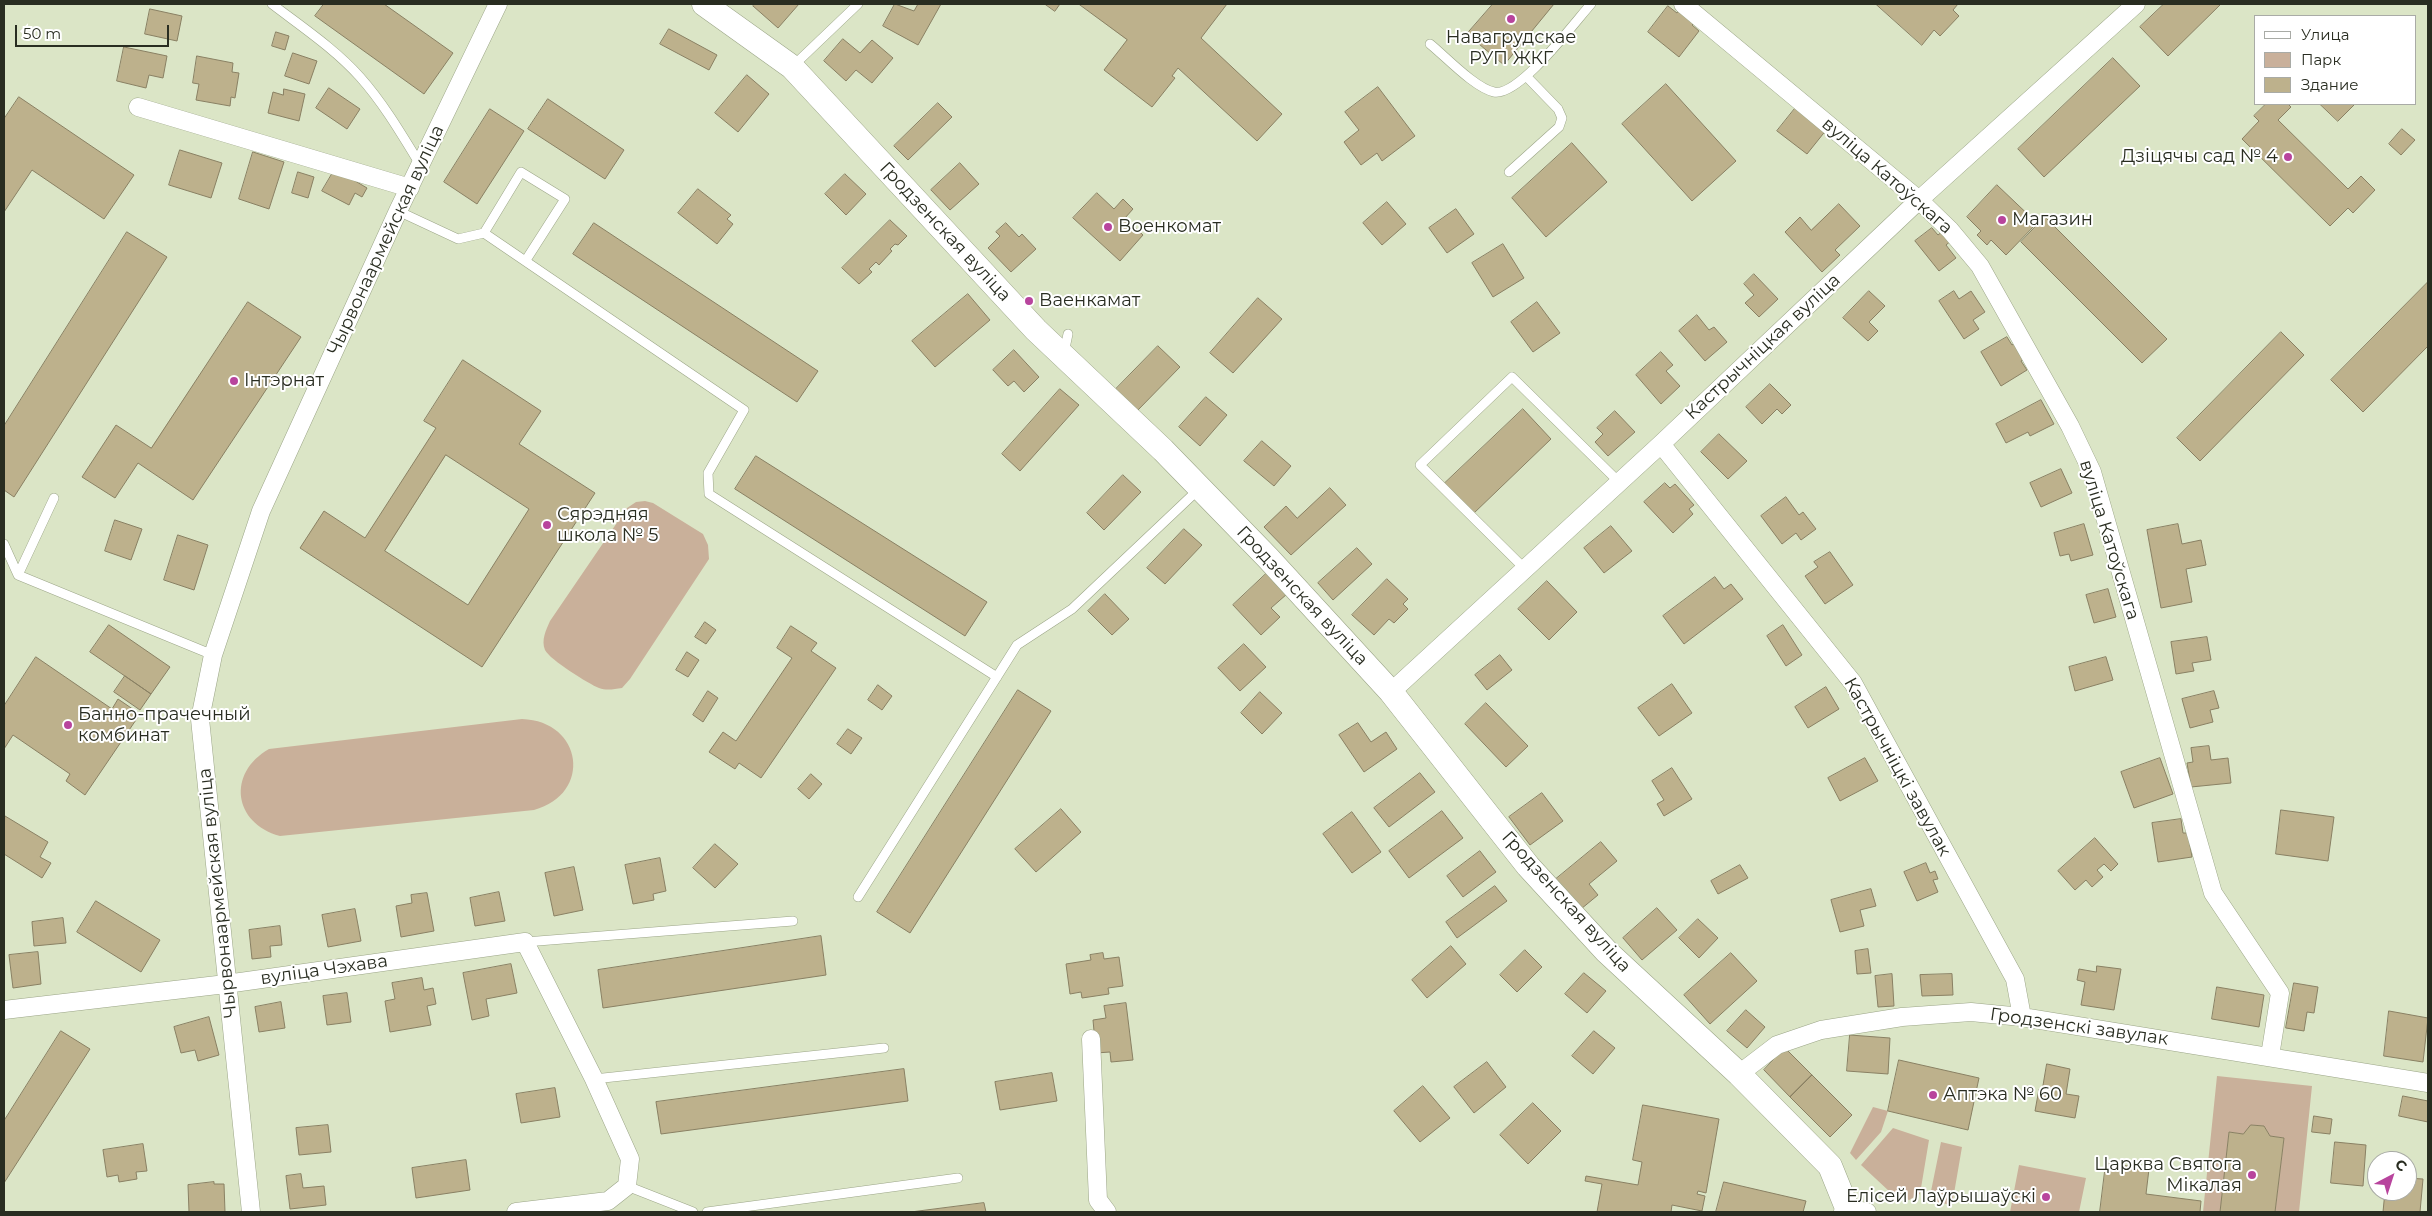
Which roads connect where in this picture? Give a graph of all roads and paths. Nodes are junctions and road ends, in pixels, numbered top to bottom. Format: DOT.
graph roads {
  1 [pos="272,4"];
  2 [pos="498,4"];
  3 [pos="704,4"];
  4 [pos="858,4"];
  5 [pos="1591,4"];
  6 [pos="1683,4"];
  7 [pos="2136,4"];
  8 [pos="1430,44"];
  9 [pos="792,67"];
  10 [pos="1527,77"];
  11 [pos="138,107"];
  12 [pos="421,166"];
  13 [pos="1509,172"];
  14 [pos="410,188"];
  15 [pos="1919,200"];
  16 [pos="398,211"];
  17 [pos="484,233"];
  18 [pos="526,260"];
  19 [pos="1661,444"];
  20 [pos="1619,482"];
  21 [pos="1200,488"];
  22 [pos="54,498"];
  23 [pos="4,544"];
  24 [pos="1524,568"];
  25 [pos="18,575"];
  26 [pos="213,655"];
  27 [pos="997,677"];
  28 [pos="1391,692"];
  29 [pos="858,897"];
  30 [pos="793,921"];
  31 [pos="525,942"];
  32 [pos="226,984"];
  33 [pos="4,1010"];
  34 [pos="2022,1016"];
  35 [pos="1091,1040"];
  36 [pos="884,1048"];
  37 [pos="2270,1056"];
  38 [pos="1739,1074"];
  39 [pos="594,1079"];
  40 [pos="2428,1083"];
  41 [pos="958,1178"];
  42 [pos="627,1186"];
  43 [pos="1853,1211"];
  44 [pos="251,1212"];
  45 [pos="516,1212"];
  46 [pos="693,1212"];
  47 [pos="707,1212"];
  48 [pos="1107,1212"];
  1 -- 12 [label="lane"];
  2 -- 12 [label="street, Чырвонаармейская вуліца"];
  3 -- 9 [label="street, Гродзенская вуліца"];
  4 -- 9 [label="lane"];
  5 -- 10 [label="lane"];
  6 -- 15 [label="street, вуліца Катоўскага"];
  7 -- 15 [label="street, Кастрычніцкая вуліца"];
  8 -- 10 [label="lane"];
  9 -- 21 [label="street, Гродзенская вуліца"];
  10 -- 13 [label="lane"];
  11 -- 14 [label="street"];
  12 -- 14 [label="street, Чырвонаармейская вуліца"];
  14 -- 16 [label="street, Чырвонаармейская вуліца"];
  15 -- 19 [label="street, Кастрычніцкая вуліца"];
  15 -- 37 [label="street, вуліца Катоўскага"];
  16 -- 17 [label="lane"];
  16 -- 26 [label="street, Чырвонаармейская вуліца"];
  17 -- 18 [label="lane"];
  17 -- 18 [label="lane"];
  18 -- 27 [label="lane"];
  19 -- 20 [label="street, Кастрычніцкая вуліца"];
  19 -- 34 [label="street, Кастрычніцкі завулак"];
  20 -- 24 [label="street, Кастрычніцкая вуліца"];
  20 -- 24 [label="lane"];
  21 -- 27 [label="lane"];
  21 -- 28 [label="street, Гродзенская вуліца"];
  22 -- 25 [label="lane"];
  23 -- 25 [label="lane"];
  24 -- 28 [label="street, Кастрычніцкая вуліца"];
  25 -- 26 [label="lane"];
  26 -- 32 [label="street, Чырвонаармейская вуліца"];
  27 -- 29 [label="lane"];
  28 -- 38 [label="street, Гродзенская вуліца"];
  30 -- 31 [label="lane"];
  31 -- 32 [label="street, вуліца Чэхава"];
  31 -- 39 [label="street"];
  32 -- 33 [label="street, вуліца Чэхава"];
  32 -- 44 [label="street, Чырвонаармейская вуліца"];
  34 -- 37 [label="street, Гродзенскі завулак"];
  34 -- 38 [label="street, Гродзенскі завулак"];
  35 -- 48 [label="street"];
  36 -- 39 [label="lane"];
  37 -- 40 [label="street, Гродзенскі завулак"];
  38 -- 43 [label="street, Гродзенская вуліца"];
  39 -- 42 [label="street"];
  41 -- 47 [label="lane"];
  42 -- 45 [label="street"];
  42 -- 46 [label="lane"];
}
